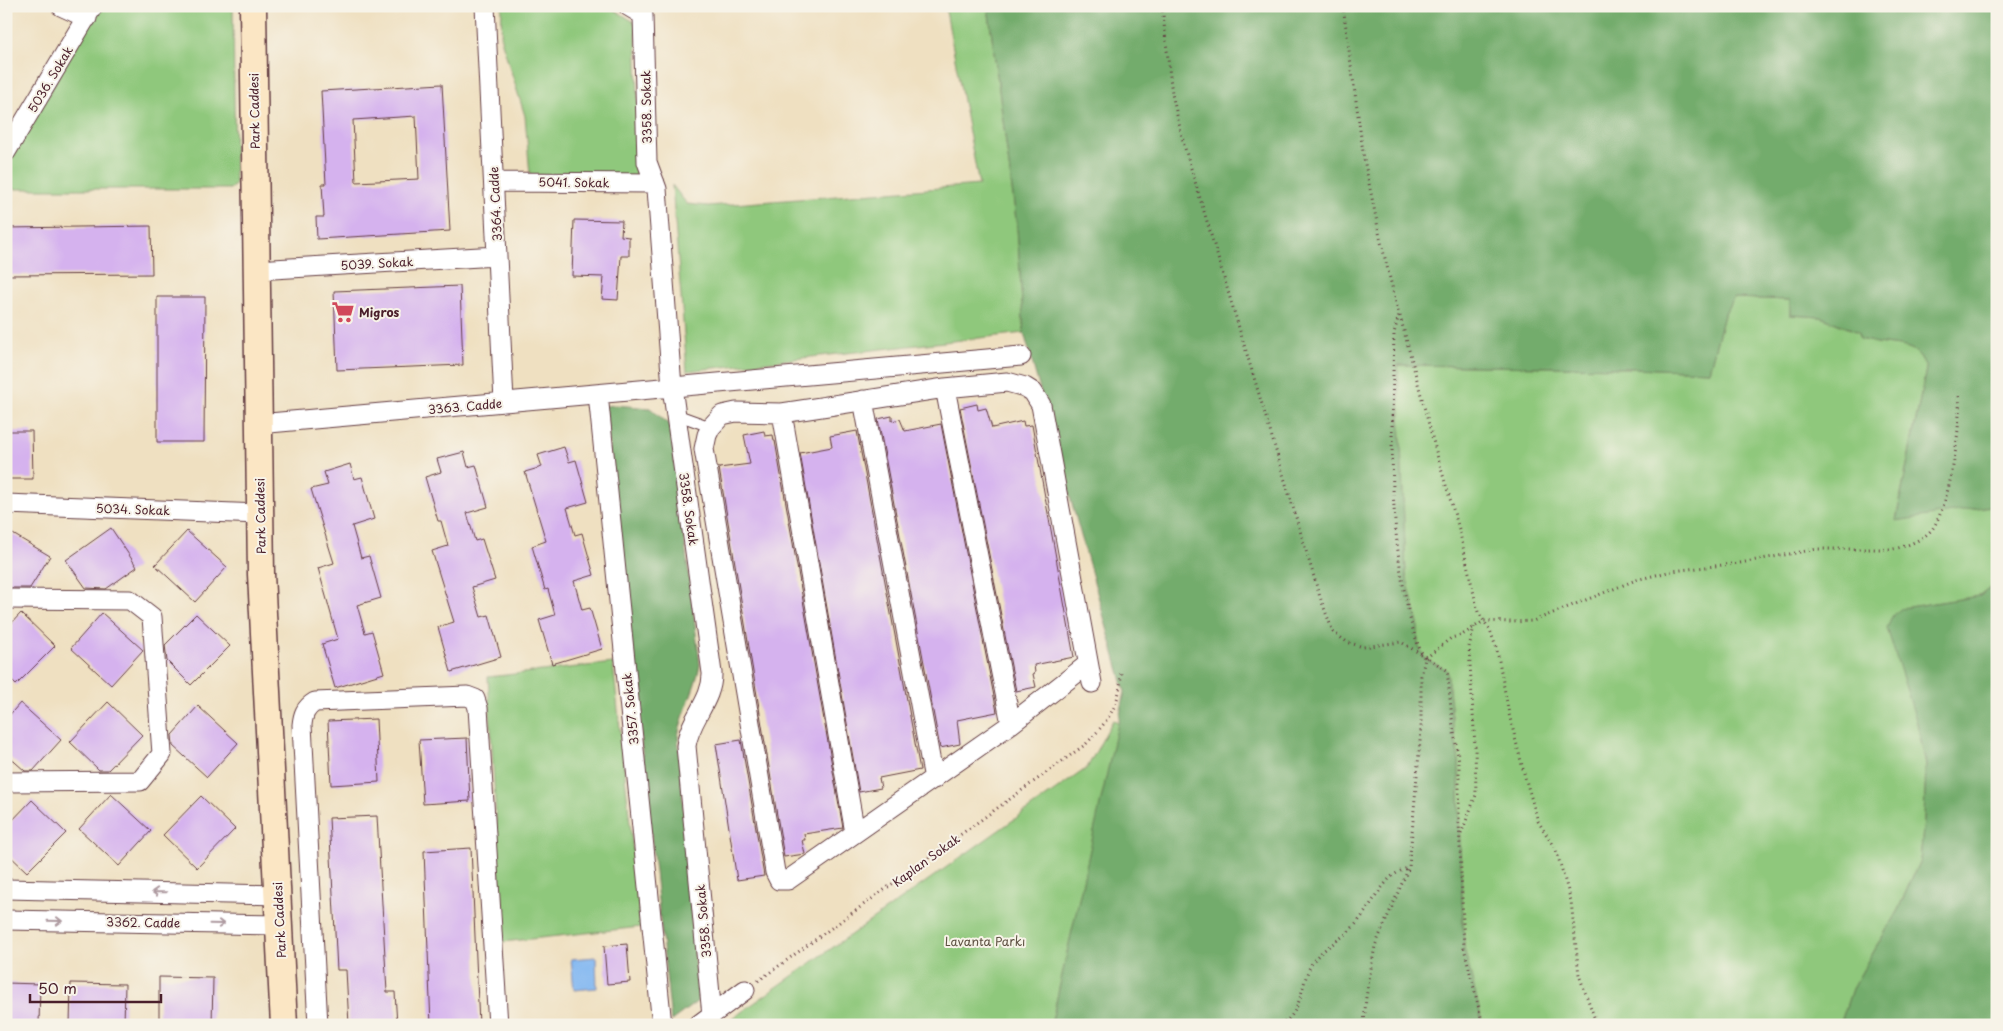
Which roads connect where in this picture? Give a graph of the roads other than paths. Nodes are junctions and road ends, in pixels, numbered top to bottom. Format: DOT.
graph roads {
  1 [pos="61,6"];
  2 [pos="253,6"];
  3 [pos="485,6"];
  4 [pos="628,6"];
  5 [pos="90,12"];
  6 [pos="6,152"];
  7 [pos="494,182"];
  8 [pos="655,183"];
  9 [pos="497,256"];
  10 [pos="256,270"];
  11 [pos="1021,356"];
  12 [pos="672,387"];
  13 [pos="945,388"];
  14 [pos="598,394"];
  15 [pos="863,400"];
  16 [pos="504,402"];
  17 [pos="782,413"];
  18 [pos="675,414"];
  19 [pos="258,424"];
  20 [pos="710,427"];
  21 [pos="6,504"];
  22 [pos="260,514"];
  23 [pos="6,599"];
  24 [pos="1088,664"];
  25 [pos="1092,683"];
  26 [pos="1011,724"];
  27 [pos="934,779"];
  28 [pos="6,782"];
  29 [pos="855,833"];
  30 [pos="6,889"];
  31 [pos="278,895"];
  32 [pos="6,920"];
  33 [pos="279,925"];
  34 [pos="746,990"];
  35 [pos="705,1020"];
  36 [pos="284,1025"];
  37 [pos="318,1025"];
  38 [pos="498,1025"];
  39 [pos="662,1025"];
  1 -- 5 [label="street"];
  2 -- 10 [label="street, Park Caddesi"];
  3 -- 7 [label="street, 3364. Cadde"];
  4 -- 8 [label="street, 3358. Sokak"];
  5 -- 6 [label="street, 5036. Sokak"];
  7 -- 8 [label="street, 5041. Sokak"];
  7 -- 9 [label="street, 3364. Cadde"];
  8 -- 12 [label="street, 3358. Sokak"];
  9 -- 10 [label="street, 5039. Sokak"];
  9 -- 16 [label="street, 3364. Cadde"];
  10 -- 19 [label="street, Park Caddesi"];
  11 -- 12 [label="street, 3363. Cadde"];
  12 -- 14 [label="street, 3363. Cadde"];
  12 -- 18 [label="street, 3358. Sokak"];
  13 -- 15 [label="street"];
  13 -- 24 [label="street"];
  13 -- 26 [label="street"];
  14 -- 16 [label="street, 3363. Cadde"];
  14 -- 39 [label="street, 3357. Sokak"];
  15 -- 17 [label="street"];
  15 -- 27 [label="street"];
  16 -- 19 [label="street, 3363. Cadde"];
  17 -- 20 [label="street"];
  17 -- 29 [label="street"];
  18 -- 20 [label="lane"];
  18 -- 35 [label="street, 3358. Sokak"];
  19 -- 22 [label="street, Park Caddesi"];
  20 -- 29 [label="street"];
  21 -- 22 [label="street, 5034. Sokak"];
  22 -- 31 [label="street, Park Caddesi"];
  23 -- 28 [label="street"];
  24 -- 25 [label="street"];
  24 -- 26 [label="street"];
  26 -- 27 [label="street"];
  27 -- 29 [label="street"];
  31 -- 30 [label="street, one-way"];
  31 -- 33 [label="street, Park Caddesi"];
  32 -- 33 [label="street, 3362. Cadde, one-way"];
  33 -- 36 [label="street, Park Caddesi"];
  34 -- 35 [label="street"];
  37 -- 38 [label="street"];
}
